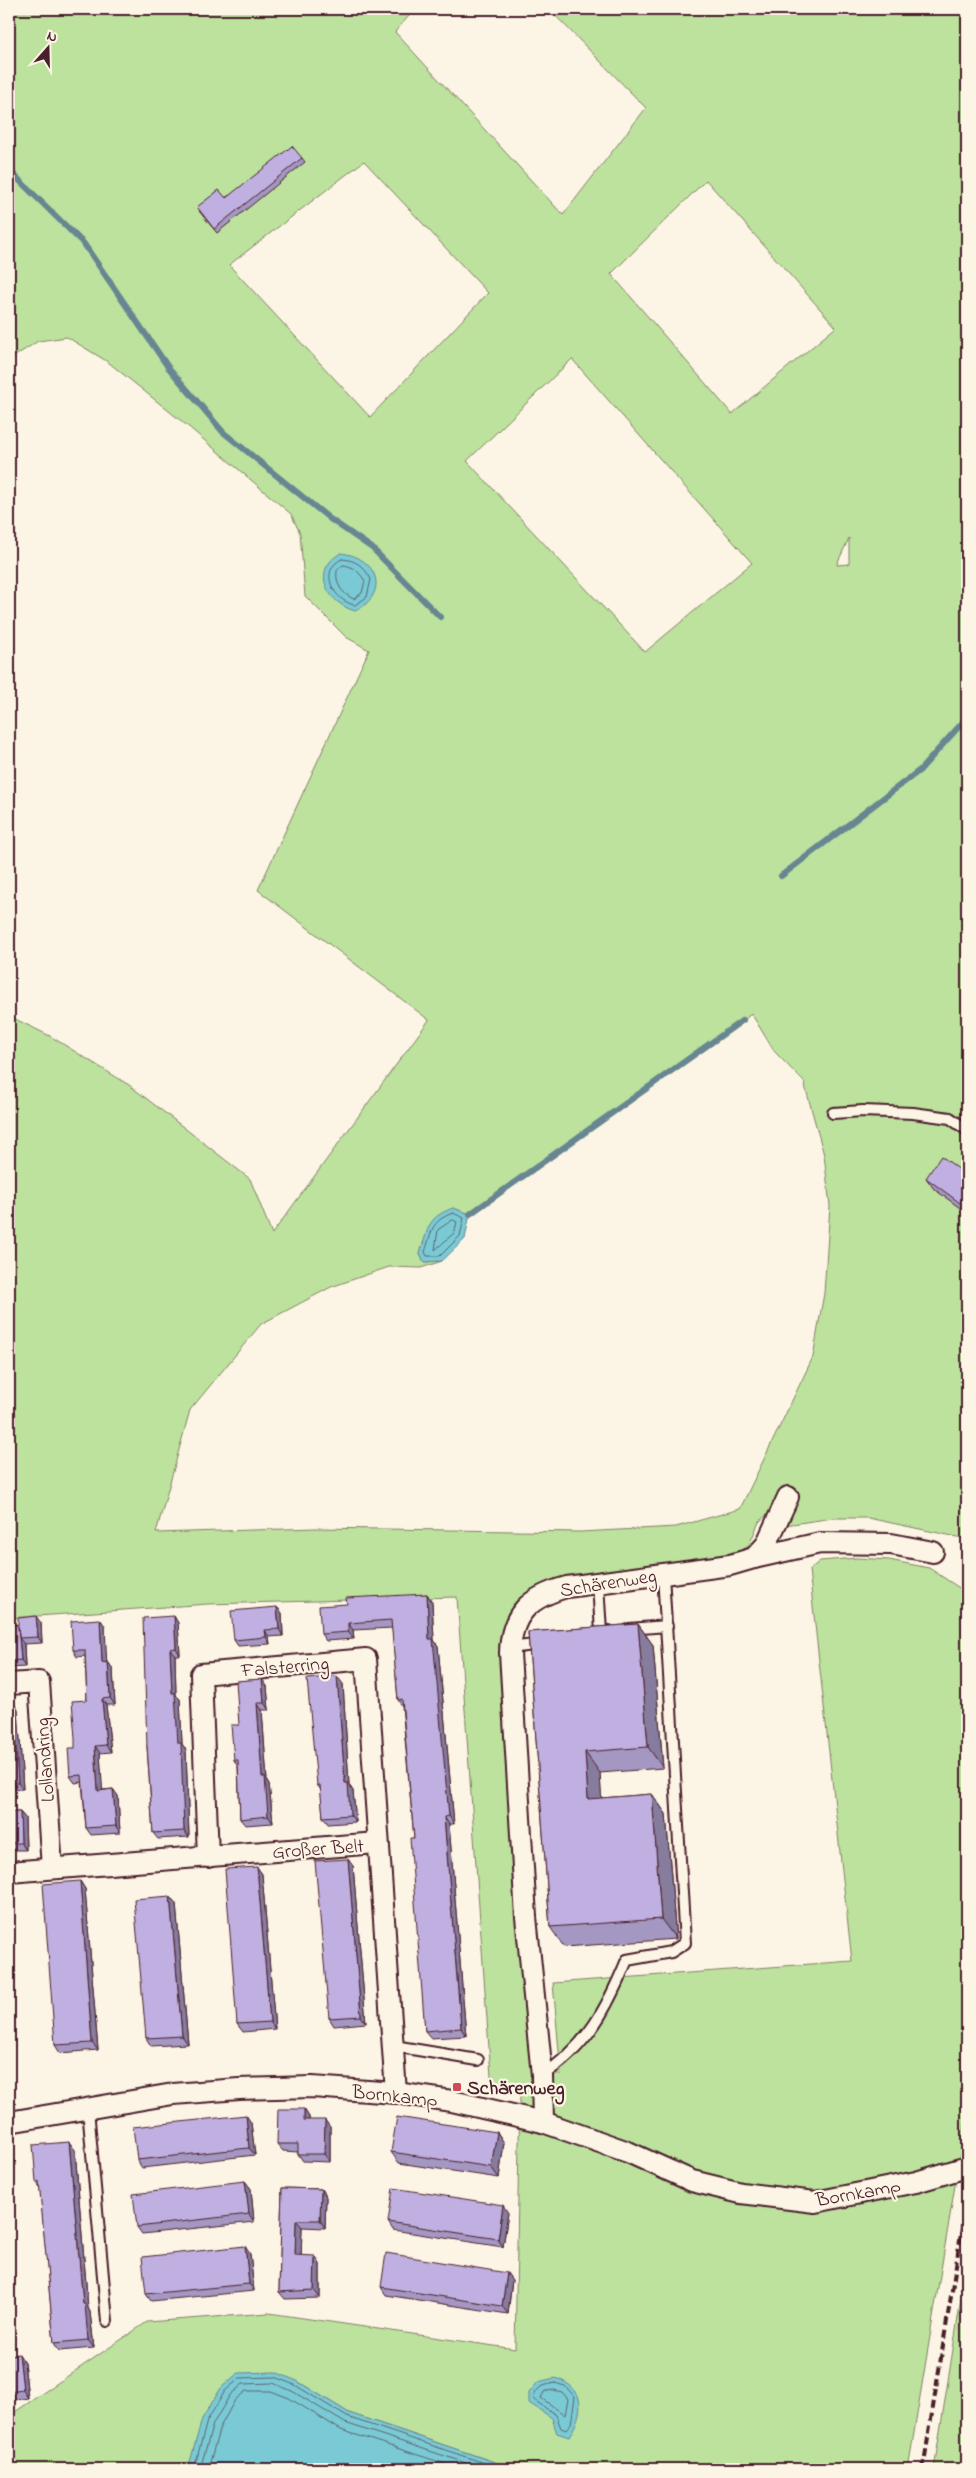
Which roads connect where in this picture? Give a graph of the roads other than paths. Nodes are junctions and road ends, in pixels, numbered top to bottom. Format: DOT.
graph roads {
  1 [pos="833,1113"];
  2 [pos="967,1130"];
  3 [pos="788,1497"];
  4 [pos="933,1552"];
  5 [pos="754,1558"];
  6 [pos="663,1574"];
  7 [pos="598,1584"];
  8 [pos="666,1626"];
  9 [pos="548,1642"];
  10 [pos="510,1648"];
  11 [pos="9,1684"];
  12 [pos="377,1843"];
  13 [pos="208,1857"];
  14 [pos="52,1868"];
  15 [pos="9,1872"];
  16 [pos="394,2046"];
  17 [pos="478,2060"];
  18 [pos="542,2075"];
  19 [pos="396,2093"];
  20 [pos="88,2109"];
  21 [pos="9,2122"];
  22 [pos="543,2122"];
  23 [pos="967,2166"];
  24 [pos="106,2321"];
  1 -- 2 [label="lane"];
  3 -- 5 [label="street"];
  4 -- 5 [label="street, Schärenweg"];
  5 -- 6 [label="street, Schärenweg"];
  6 -- 7 [label="street, Schärenweg"];
  6 -- 8 [label="lane"];
  7 -- 8 [label="lane"];
  7 -- 10 [label="street, Schärenweg"];
  8 -- 18 [label="lane"];
  9 -- 10 [label="lane"];
  10 -- 18 [label="street, Schärenweg"];
  11 -- 14 [label="street, Lollandring"];
  12 -- 13 [label="street, Großer Belt"];
  12 -- 13 [label="street, Falsterring"];
  12 -- 16 [label="street, Großer Belt"];
  13 -- 14 [label="street, Großer Belt"];
  14 -- 15 [label="street, Großer Belt"];
  16 -- 17 [label="lane"];
  16 -- 19 [label="street, Großer Belt"];
  18 -- 22 [label="street, Schärenweg"];
  19 -- 20 [label="street, Bornkamp"];
  19 -- 22 [label="street, Bornkamp"];
  20 -- 21 [label="street, Bornkamp"];
  20 -- 24 [label="lane"];
  22 -- 23 [label="street, Bornkamp"];
}
